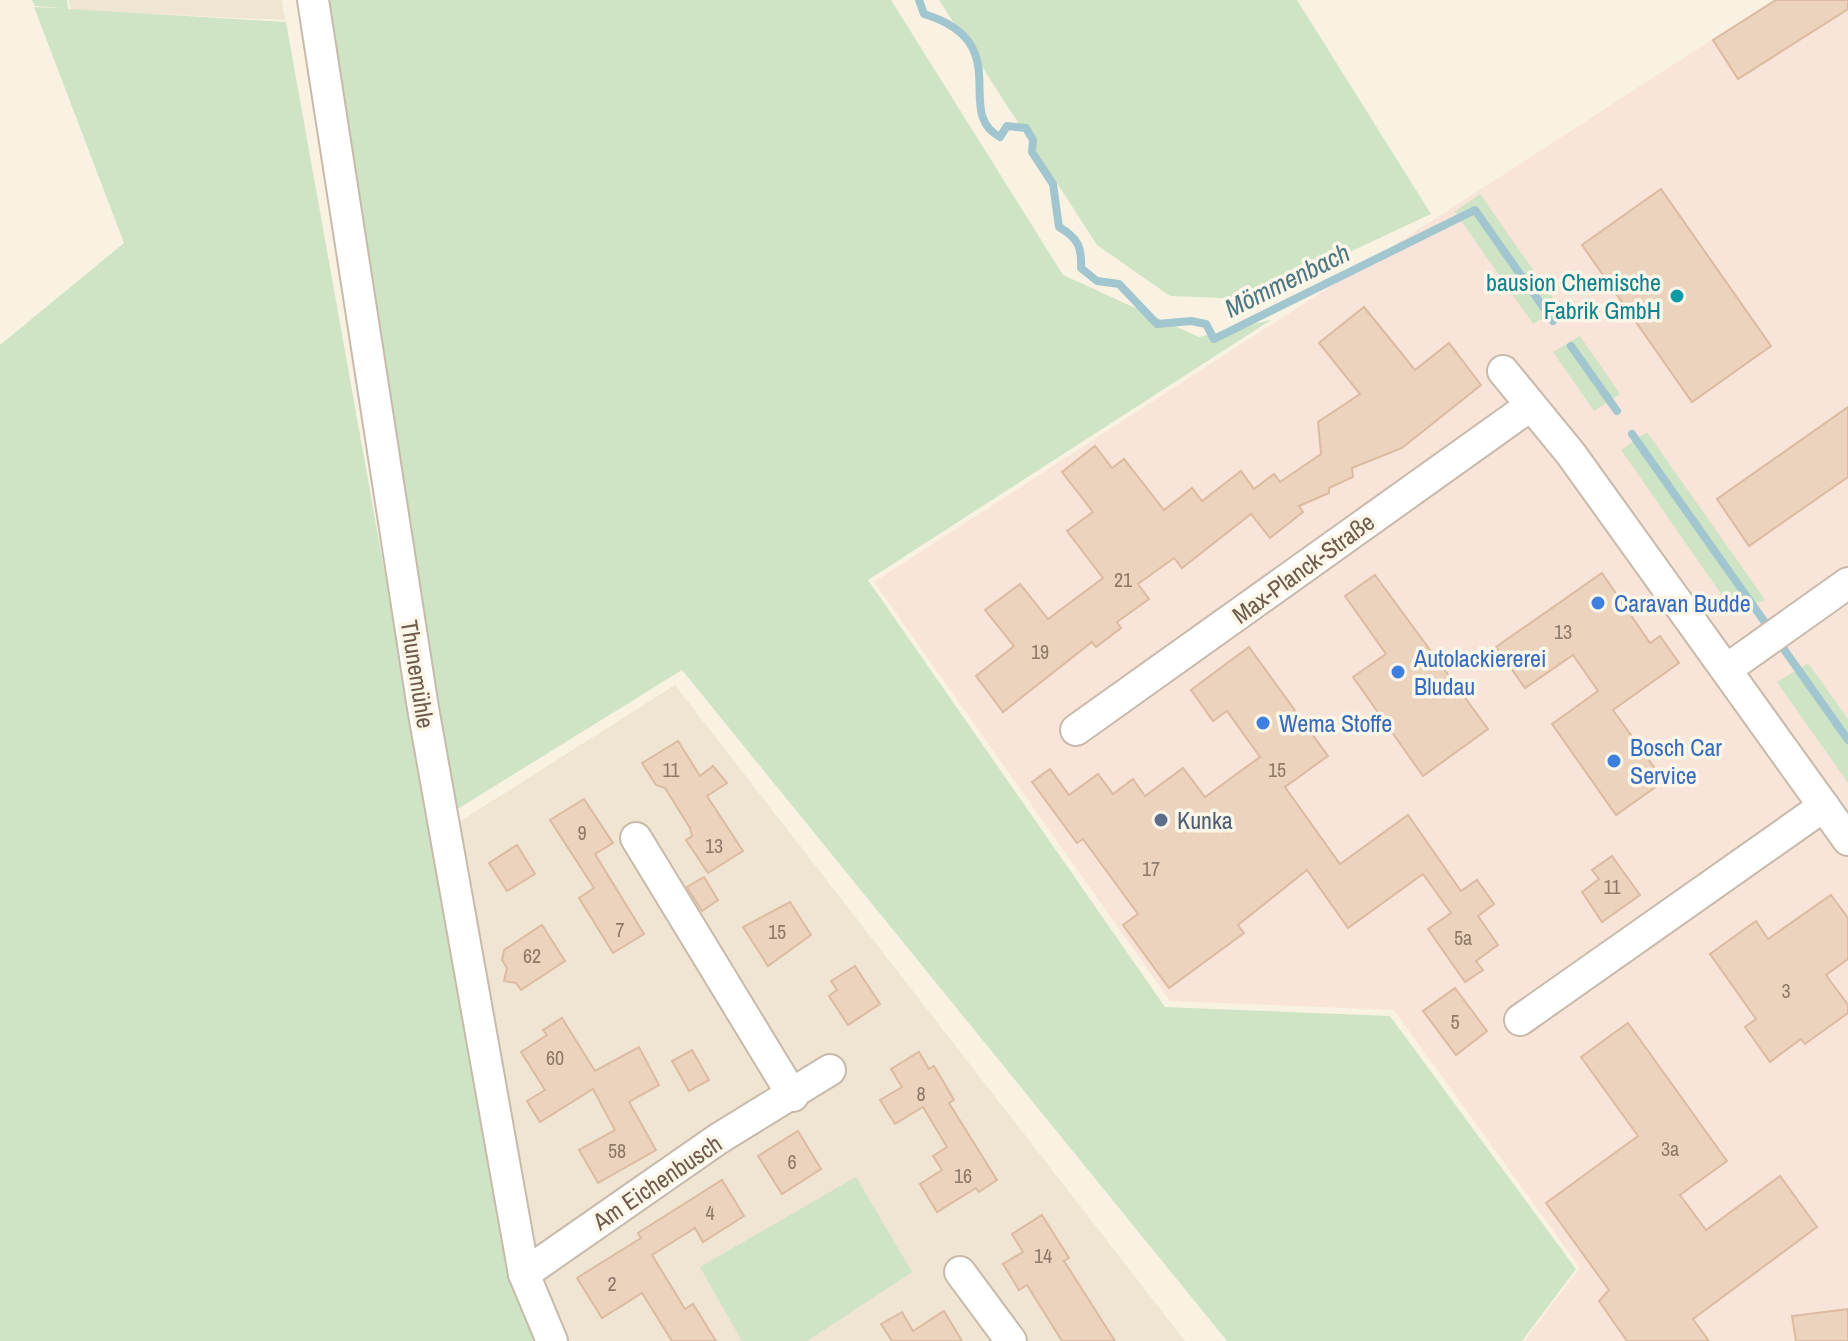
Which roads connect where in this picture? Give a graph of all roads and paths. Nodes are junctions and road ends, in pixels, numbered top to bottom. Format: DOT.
graph roads {
  1 [pos="313,0"];
  2 [pos="1503,371"];
  3 [pos="1530,406"];
  4 [pos="1848,583"];
  5 [pos="1727,669"];
  6 [pos="1076,730"];
  7 [pos="1824,806"];
  8 [pos="636,838"];
  9 [pos="1848,840"];
  10 [pos="1520,1020"];
  11 [pos="830,1070"];
  12 [pos="793,1096"];
  13 [pos="960,1272"];
  14 [pos="524,1274"];
  15 [pos="552,1341"];
  16 [pos="1011,1341"];
  1 -- 14 [label="street, Thunemühle"];
  2 -- 3 [label="street"];
  3 -- 5 [label="street"];
  3 -- 6 [label="street, Max-Planck-Straße"];
  4 -- 5 [label="street"];
  5 -- 7 [label="street"];
  7 -- 9 [label="street"];
  7 -- 10 [label="street"];
  8 -- 12 [label="street"];
  11 -- 12 [label="street, Am Eichenbusch"];
  12 -- 14 [label="street, Am Eichenbusch"];
  13 -- 16 [label="street"];
  14 -- 15 [label="street, Thunemühle"];
}
